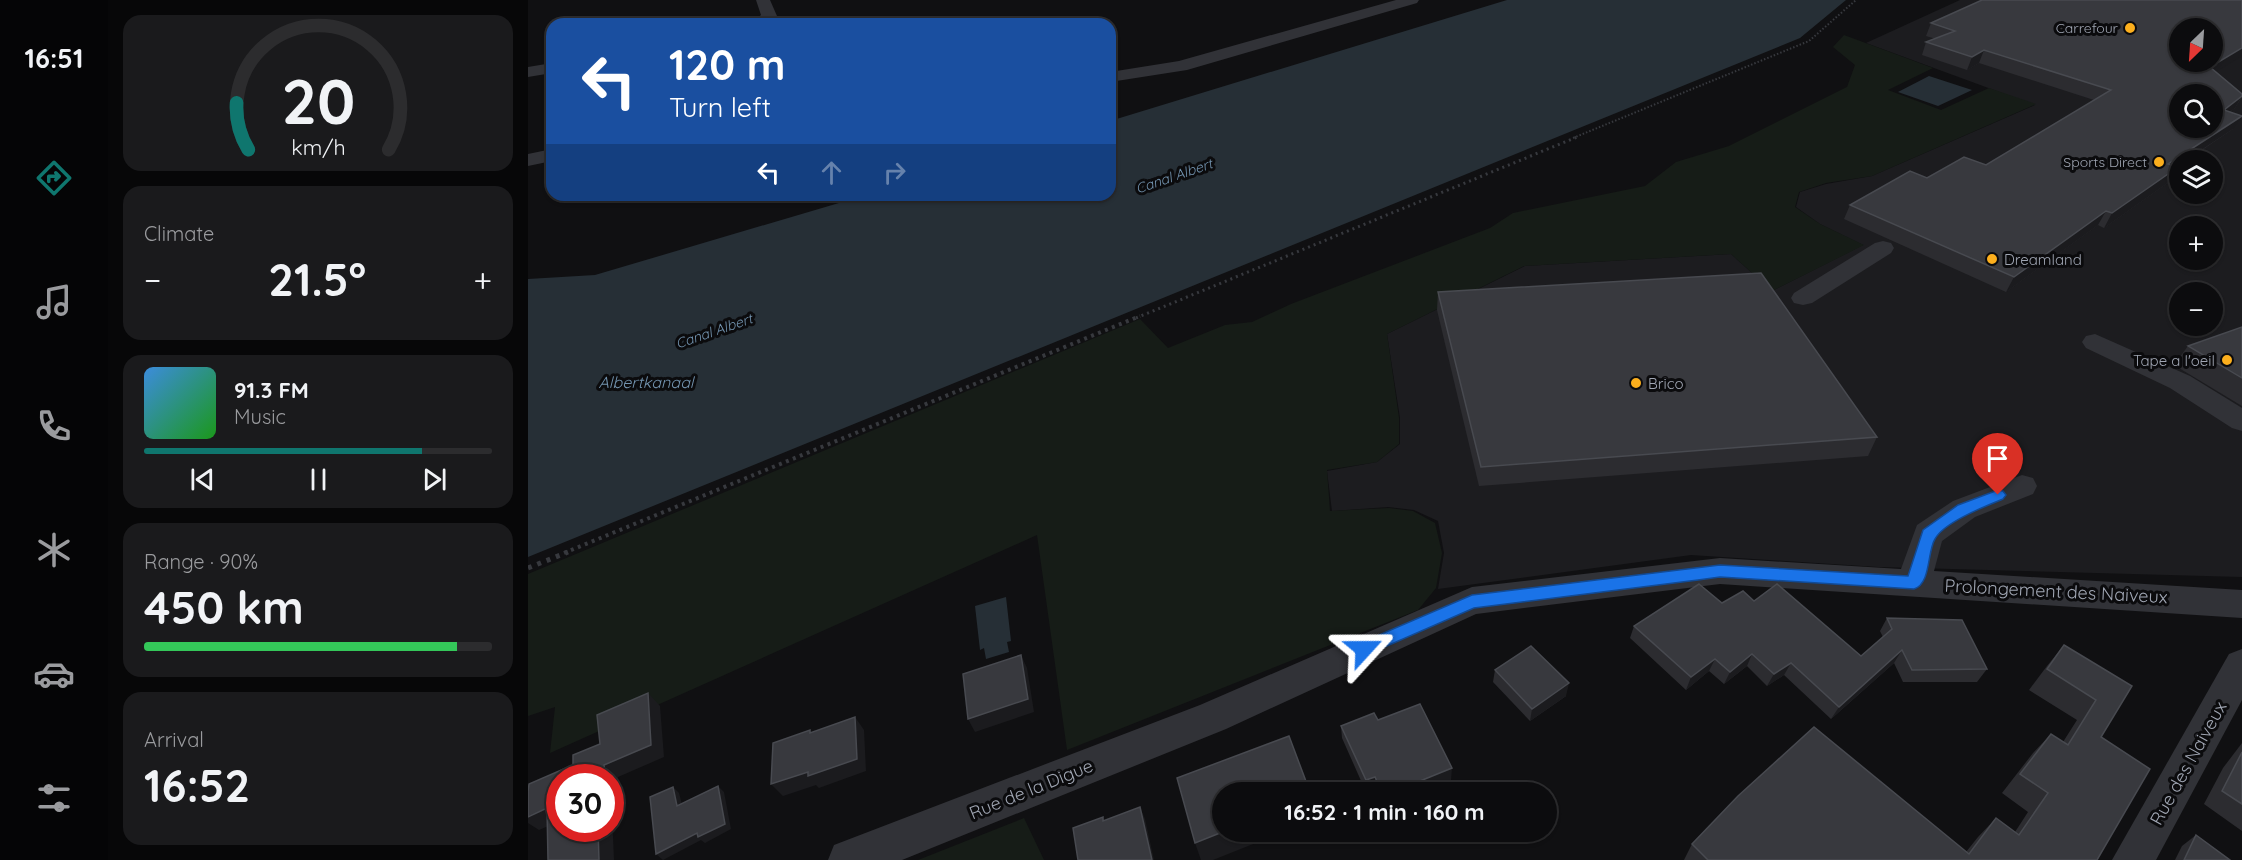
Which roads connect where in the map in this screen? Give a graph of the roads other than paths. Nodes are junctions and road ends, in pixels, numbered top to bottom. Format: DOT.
graph roads {
  1 [pos="764,0"];
  2 [pos="1412,0"];
  3 [pos="766,18"];
  4 [pos="546,69"];
  5 [pos="528,72"];
  6 [pos="1116,76"];
  7 [pos="546,156"];
  8 [pos="528,160"];
  9 [pos="1883,248"];
  10 [pos="1803,298"];
  11 [pos="2095,342"];
  12 [pos="2242,421"];
  13 [pos="2022,486"];
  14 [pos="1914,583"];
  15 [pos="2242,604"];
  16 [pos="2242,665"];
  17 [pos="1213,717"];
  18 [pos="849,860"];
  19 [pos="2133,860"];
  1 -- 3 [label="street"];
  2 -- 6 [label="street"];
  4 -- 5 [label="street"];
  7 -- 8 [label="street"];
  9 -- 10 [label="street"];
  11 -- 12 [label="street"];
  13 -- 14 [label="street"];
  14 -- 15 [label="street, Prolongement des Naiveux"];
  14 -- 17 [label="street, Prolongement des Naiveux"];
  16 -- 19 [label="street, Rue des Naiveux"];
  17 -- 18 [label="street, Rue de la Digue"];
}
